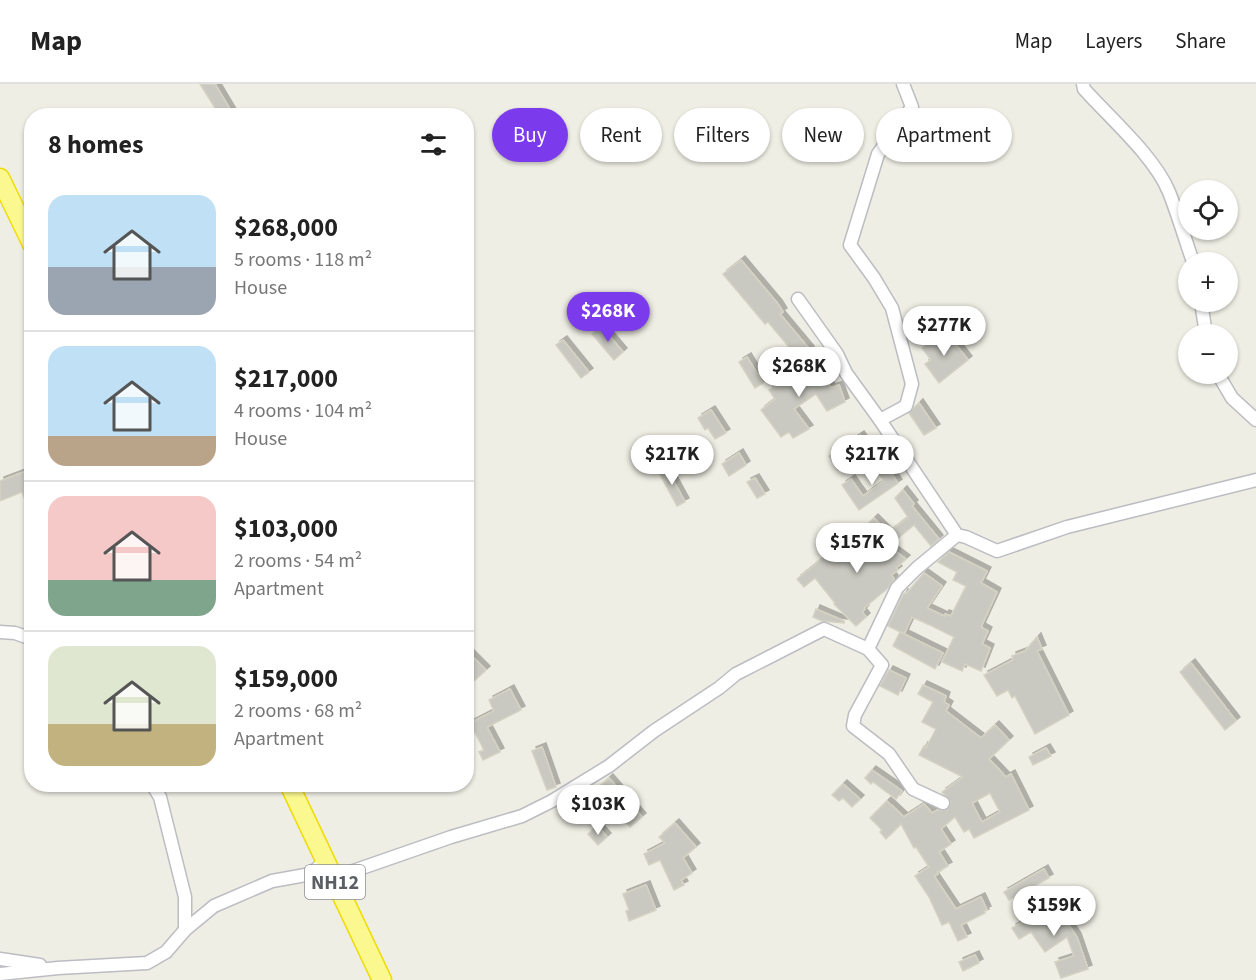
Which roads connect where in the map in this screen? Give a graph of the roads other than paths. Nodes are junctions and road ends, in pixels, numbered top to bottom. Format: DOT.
graph roads {
  1 [pos="903,84"];
  2 [pos="1083,84"];
  3 [pos="0,177"];
  4 [pos="24,227"];
  5 [pos="1190,252"];
  6 [pos="798,299"];
  7 [pos="1224,384"];
  8 [pos="880,420"];
  9 [pos="1256,420"];
  10 [pos="1256,480"];
  11 [pos="957,536"];
  12 [pos="0,632"];
  13 [pos="24,636"];
  14 [pos="868,649"];
  15 [pos="157,792"];
  16 [pos="293,792"];
  17 [pos="943,803"];
  18 [pos="325,861"];
  19 [pos="333,878"];
  20 [pos="185,930"];
  21 [pos="0,959"];
  22 [pos="58,968"];
  23 [pos="0,974"];
  24 [pos="382,980"];
  1 -- 8 [label="street"];
  2 -- 5 [label="street"];
  3 -- 4 [label="highway"];
  6 -- 8 [label="street"];
  7 -- 9 [label="street"];
  8 -- 11 [label="street"];
  10 -- 11 [label="street"];
  11 -- 14 [label="street"];
  12 -- 13 [label="street"];
  14 -- 17 [label="street"];
  14 -- 19 [label="street"];
  15 -- 20 [label="street"];
  16 -- 18 [label="highway, NH12"];
  18 -- 19 [label="highway, NH12"];
  18 -- 20 [label="street"];
  19 -- 24 [label="highway, NH12"];
  20 -- 22 [label="street"];
  21 -- 22 [label="street"];
  22 -- 23 [label="street"];
}
